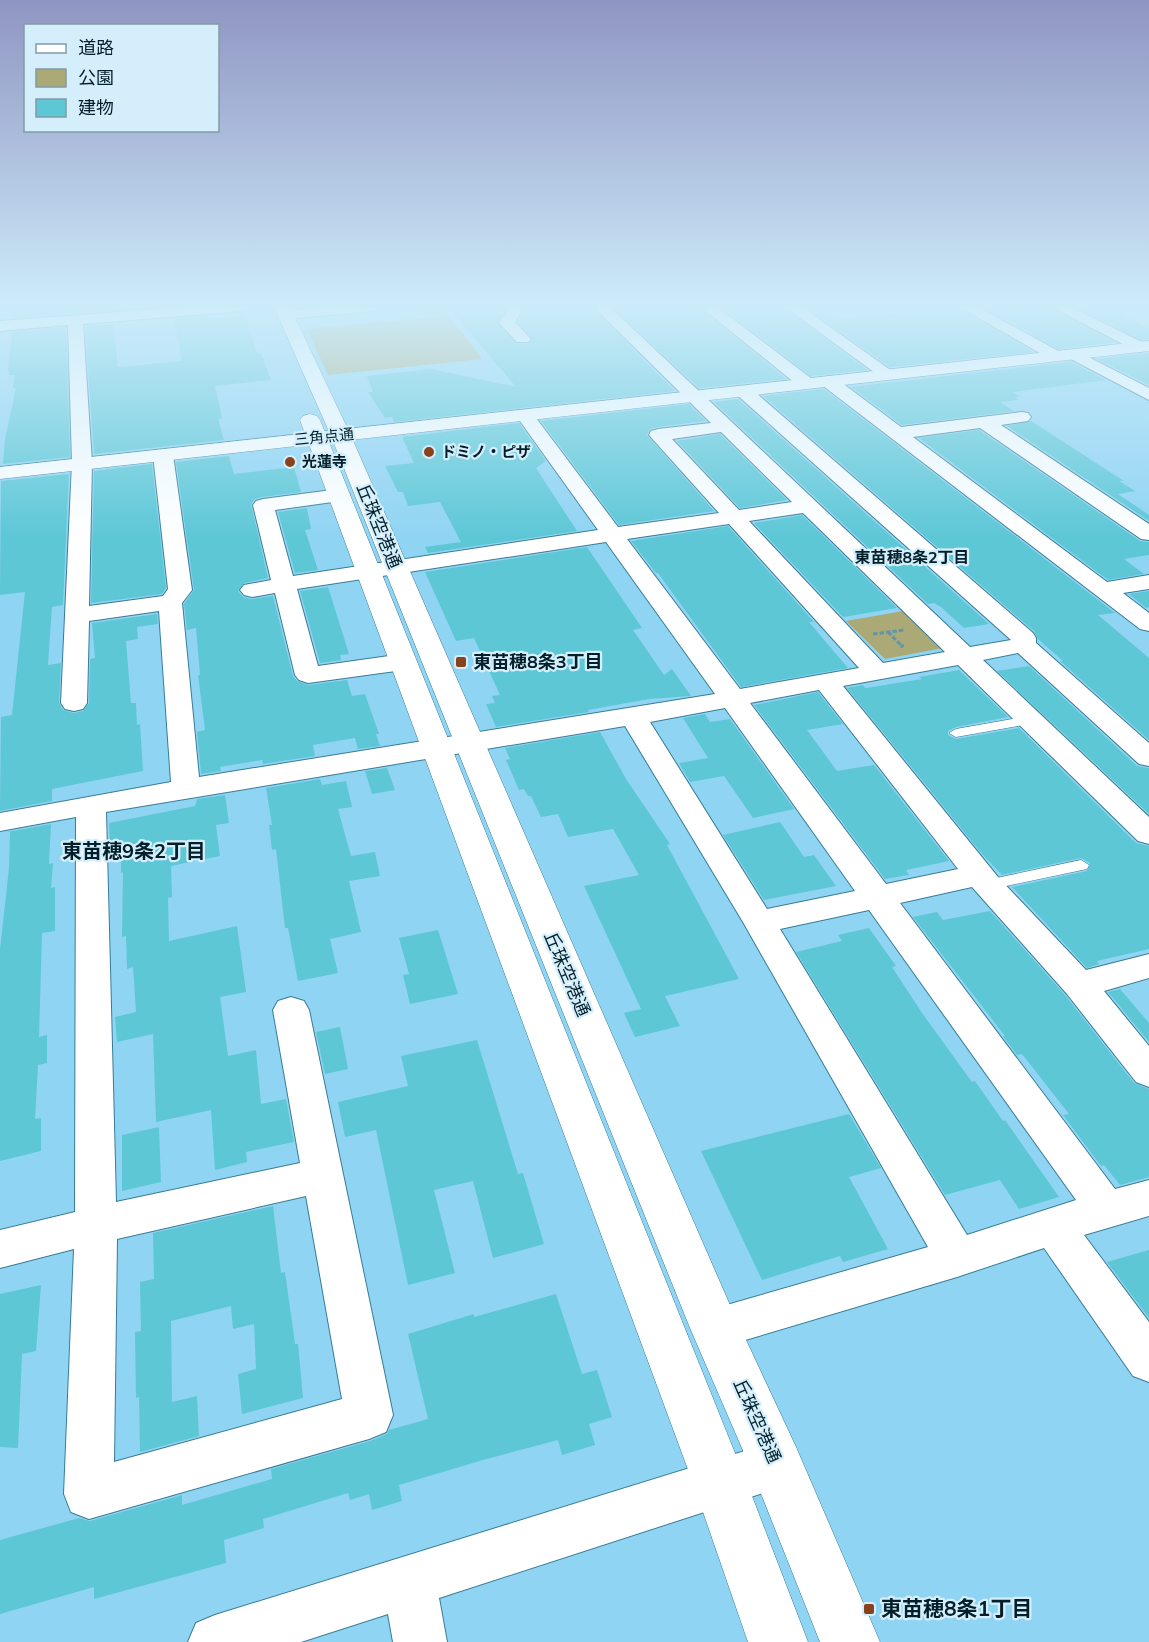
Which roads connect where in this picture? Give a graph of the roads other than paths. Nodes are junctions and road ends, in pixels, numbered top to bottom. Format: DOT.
graph roads {
  1 [pos="78,384"];
  2 [pos="307,384"];
  3 [pos="680,384"];
  4 [pos="806,384"];
  5 [pos="832,384"];
  6 [pos="1125,384"];
  7 [pos="742,390"];
  8 [pos="1149,395"];
  9 [pos="693,396"];
  10 [pos="524,414"];
  11 [pos="1022,417"];
  12 [pos="984,422"];
  13 [pos="321,426"];
  14 [pos="727,426"];
  15 [pos="898,433"];
  16 [pos="164,455"];
  17 [pos="82,463"];
  18 [pos="0,473"];
  19 [pos="340,495"];
  20 [pos="809,506"];
  21 [pos="734,517"];
  22 [pos="1146,530"];
  23 [pos="612,535"];
  24 [pos="382,570"];
  25 [pos="1149,582"];
  26 [pos="285,586"];
  27 [pos="1104,589"];
  28 [pos="252,590"];
  29 [pos="170,602"];
  30 [pos="78,615"];
  31 [pos="1149,624"];
  32 [pos="1023,645"];
  33 [pos="964,655"];
  34 [pos="403,662"];
  35 [pos="877,672"];
  36 [pos="826,682"];
  37 [pos="731,698"];
  38 [pos="74,703"];
  39 [pos="633,717"];
  40 [pos="1029,720"];
  41 [pos="956,733"];
  42 [pos="453,747"];
  43 [pos="1149,758"];
  44 [pos="186,788"];
  45 [pos="91,807"];
  46 [pos="0,822"];
  47 [pos="1149,834"];
  48 [pos="1081,865"];
  49 [pos="984,880"];
  50 [pos="878,897"];
  51 [pos="759,922"];
  52 [pos="1149,966"];
  53 [pos="1079,985"];
  54 [pos="291,1010"];
  55 [pos="1149,1072"];
  56 [pos="323,1175"];
  57 [pos="1149,1198"];
  58 [pos="1106,1209"];
  59 [pos="96,1225"];
  60 [pos="1053,1227"];
  61 [pos="0,1250"];
  62 [pos="957,1258"];
  63 [pos="715,1328"];
  64 [pos="1149,1360"];
  65 [pos="777,1466"];
  66 [pos="720,1483"];
  67 [pos="409,1580"];
  68 [pos="215,1642"];
  69 [pos="420,1642"];
  70 [pos="778,1642"];
  71 [pos="850,1642"];
  1 -- 17 [label="street"];
  2 -- 13 [label="main road, 丘珠空港通"];
  3 -- 9 [label="street"];
  4 -- 7 [label="main road, 三角点通"];
  5 -- 15 [label="street"];
  6 -- 8 [label="street"];
  7 -- 9 [label="main road, 三角点通"];
  7 -- 32 [label="street"];
  9 -- 10 [label="main road, 三角点通"];
  9 -- 14 [label="street"];
  10 -- 13 [label="main road, 三角点通"];
  10 -- 23 [label="street"];
  11 -- 12 [label="street"];
  12 -- 15 [label="street"];
  12 -- 22 [label="street"];
  13 -- 16 [label="main road, 三角点通"];
  13 -- 19 [label="main road, 丘珠空港通"];
  13 -- 24 [label="main road, 丘珠空港通"];
  14 -- 20 [label="street"];
  14 -- 21 [label="street"];
  15 -- 27 [label="street"];
  16 -- 17 [label="main road, 三角点通"];
  16 -- 29 [label="street"];
  17 -- 18 [label="main road, 三角点通"];
  17 -- 30 [label="street"];
  19 -- 24 [label="main road, 丘珠空港通"];
  19 -- 26 [label="street"];
  20 -- 21 [label="street"];
  20 -- 33 [label="street"];
  21 -- 23 [label="street"];
  21 -- 35 [label="street"];
  23 -- 24 [label="street"];
  23 -- 37 [label="street"];
  24 -- 26 [label="street"];
  24 -- 34 [label="main road, 丘珠空港通"];
  24 -- 42 [label="main road, 丘珠空港通"];
  25 -- 27 [label="street"];
  26 -- 28 [label="street"];
  26 -- 34 [label="street"];
  27 -- 31 [label="street"];
  29 -- 30 [label="street"];
  29 -- 44 [label="street"];
  30 -- 38 [label="street"];
  32 -- 33 [label="street"];
  32 -- 43 [label="street"];
  33 -- 35 [label="street"];
  33 -- 40 [label="street"];
  34 -- 42 [label="main road, 丘珠空港通"];
  35 -- 36 [label="street"];
  36 -- 37 [label="street"];
  36 -- 49 [label="street"];
  37 -- 39 [label="street"];
  37 -- 50 [label="street"];
  39 -- 42 [label="street"];
  39 -- 51 [label="street"];
  40 -- 41 [label="lane"];
  40 -- 47 [label="street"];
  42 -- 44 [label="street"];
  42 -- 63 [label="main road, 丘珠空港通"];
  42 -- 66 [label="main road, 丘珠空港通"];
  44 -- 45 [label="street"];
  45 -- 46 [label="street"];
  45 -- 59 [label="street"];
  48 -- 49 [label="lane"];
  49 -- 50 [label="street"];
  49 -- 53 [label="street"];
  50 -- 51 [label="street"];
  50 -- 58 [label="street"];
  51 -- 62 [label="street"];
  52 -- 53 [label="street"];
  53 -- 55 [label="street"];
  54 -- 56 [label="street"];
  56 -- 59 [label="street"];
  56 -- 59 [label="street"];
  57 -- 58 [label="street"];
  58 -- 60 [label="street"];
  59 -- 61 [label="street"];
  60 -- 62 [label="street"];
  60 -- 64 [label="street"];
  62 -- 63 [label="street"];
  63 -- 65 [label="main road, 丘珠空港通"];
  65 -- 66 [label="street"];
  65 -- 71 [label="main road, 丘珠空港通"];
  66 -- 67 [label="street"];
  66 -- 70 [label="main road, 丘珠空港通"];
  67 -- 68 [label="street"];
  67 -- 69 [label="street"];
}
